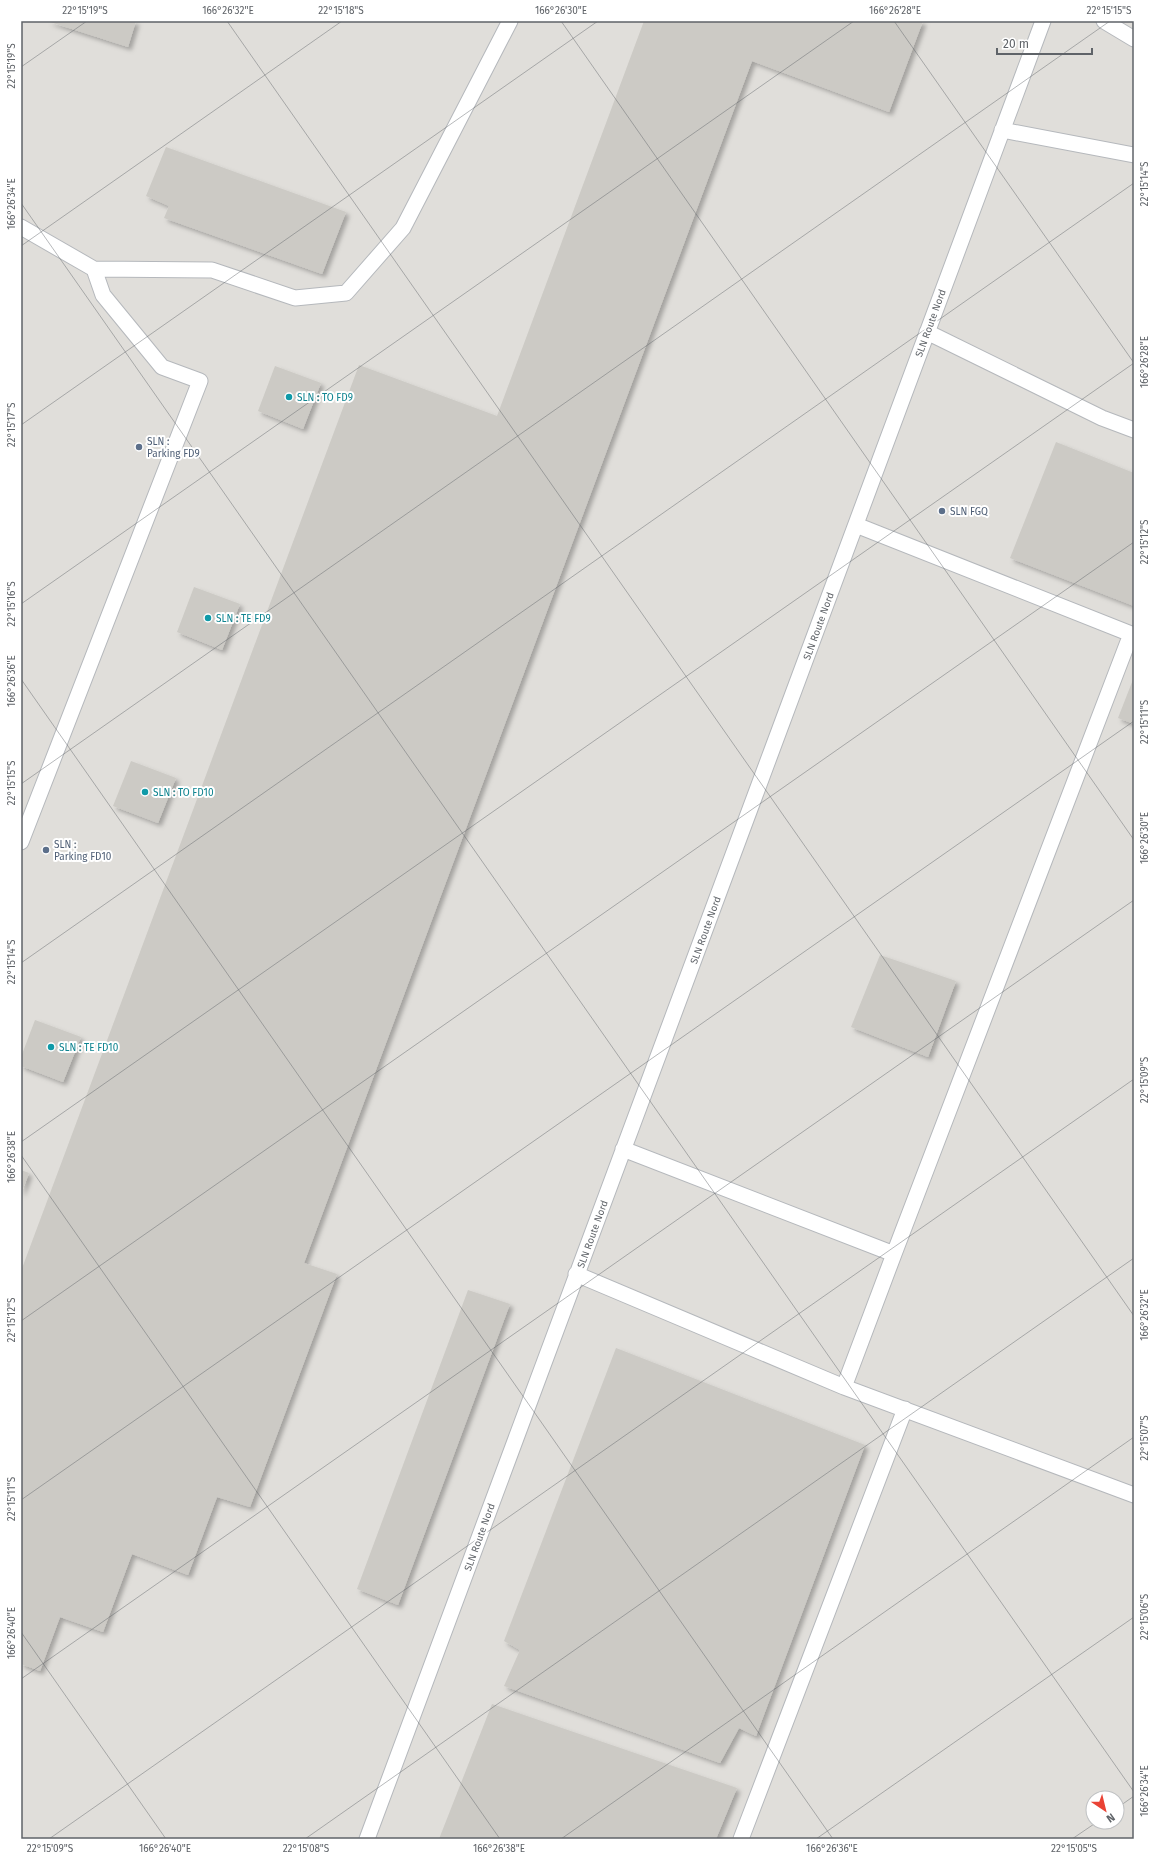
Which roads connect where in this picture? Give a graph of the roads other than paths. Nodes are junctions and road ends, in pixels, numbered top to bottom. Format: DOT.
graph roads {
  1 [pos="510,21"];
  2 [pos="1043,21"];
  3 [pos="1104,21"];
  4 [pos="1134,39"];
  5 [pos="1002,130"];
  6 [pos="1134,155"];
  7 [pos="21,227"];
  8 [pos="94,269"];
  9 [pos="927,332"];
  10 [pos="1134,430"];
  11 [pos="856,525"];
  12 [pos="21,842"];
  13 [pos="623,1149"];
  14 [pos="894,1254"];
  15 [pos="576,1274"];
  16 [pos="844,1387"];
  17 [pos="905,1409"];
  18 [pos="1134,1495"];
  19 [pos="367,1839"];
  20 [pos="740,1839"];
  1 -- 8 [label="lane"];
  2 -- 5 [label="lane, SLN Route Nord"];
  3 -- 4 [label="lane"];
  5 -- 6 [label="lane"];
  5 -- 9 [label="lane, SLN Route Nord"];
  7 -- 8 [label="lane"];
  8 -- 12 [label="lane"];
  9 -- 10 [label="lane"];
  9 -- 11 [label="lane, SLN Route Nord"];
  11 -- 13 [label="lane, SLN Route Nord"];
  11 -- 14 [label="lane"];
  13 -- 14 [label="lane"];
  13 -- 15 [label="lane, SLN Route Nord"];
  14 -- 16 [label="lane"];
  15 -- 16 [label="lane"];
  15 -- 19 [label="lane, SLN Route Nord"];
  16 -- 17 [label="lane"];
  17 -- 18 [label="lane"];
  17 -- 20 [label="lane"];
}
